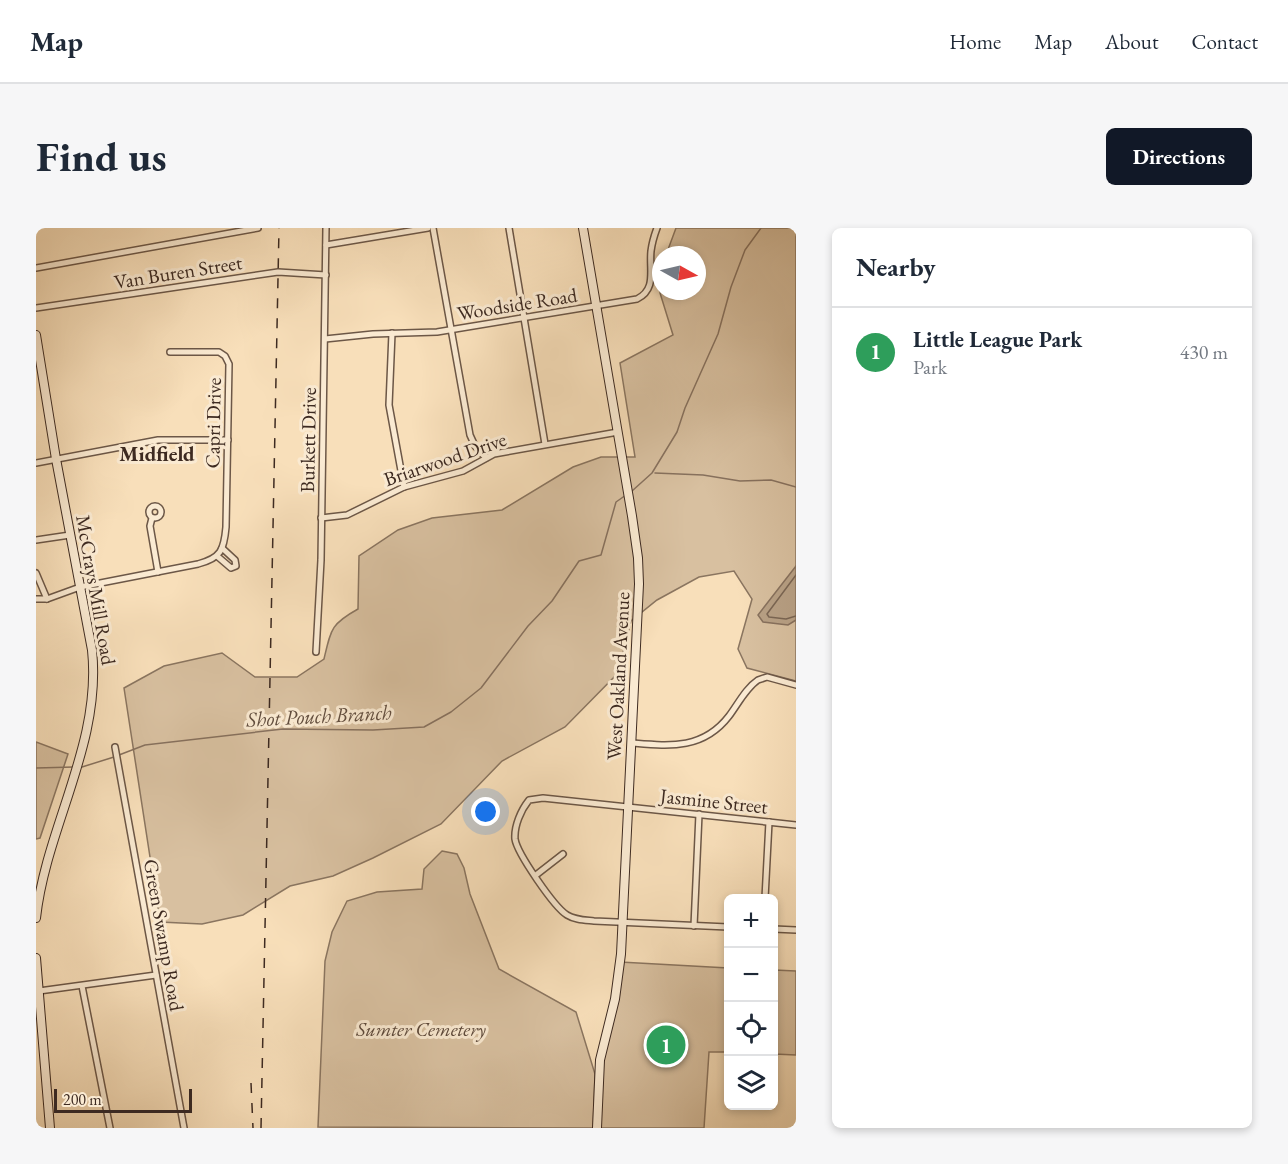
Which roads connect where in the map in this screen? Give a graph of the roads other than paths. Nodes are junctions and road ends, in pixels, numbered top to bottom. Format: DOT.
graph roads {
  1 [pos="258,228"];
  2 [pos="326,228"];
  3 [pos="428,228"];
  4 [pos="433,228"];
  5 [pos="509,228"];
  6 [pos="583,228"];
  7 [pos="657,228"];
  8 [pos="326,245"];
  9 [pos="36,268"];
  10 [pos="326,275"];
  11 [pos="596,306"];
  12 [pos="36,308"];
  13 [pos="524,318"];
  14 [pos="452,330"];
  15 [pos="392,333"];
  16 [pos="36,335"];
  17 [pos="325,339"];
  18 [pos="170,352"];
  19 [pos="39,364"];
  20 [pos="618,432"];
  21 [pos="228,440"];
  22 [pos="545,444"];
  23 [pos="486,458"];
  24 [pos="56,459"];
  25 [pos="36,463"];
  26 [pos="404,487"];
  27 [pos="152,518"];
  28 [pos="321,518"];
  29 [pos="70,535"];
  30 [pos="36,540"];
  31 [pos="222,548"];
  32 [pos="217,556"];
  33 [pos="158,572"];
  34 [pos="36,573"];
  35 [pos="80,587"];
  36 [pos="36,599"];
  37 [pos="47,599"];
  38 [pos="316,652"];
  39 [pos="796,685"];
  40 [pos="632,743"];
  41 [pos="116,753"];
  42 [pos="628,808"];
  43 [pos="699,814"];
  44 [pos="769,822"];
  45 [pos="796,825"];
  46 [pos="562,855"];
  47 [pos="536,875"];
  48 [pos="765,894"];
  49 [pos="36,918"];
  50 [pos="623,922"];
  51 [pos="694,926"];
  52 [pos="724,927"];
  53 [pos="778,929"];
  54 [pos="796,930"];
  55 [pos="36,958"];
  56 [pos="156,975"];
  57 [pos="82,986"];
  58 [pos="39,991"];
  59 [pos="50,1128"];
  60 [pos="110,1128"];
  61 [pos="184,1128"];
  62 [pos="597,1128"];
  1 -- 9 [label="street"];
  2 -- 8 [label="street, Burkett Drive"];
  3 -- 8 [label="street"];
  4 -- 14 [label="street"];
  5 -- 13 [label="street"];
  6 -- 11 [label="street, West Oakland Avenue"];
  7 -- 11 [label="street, Woodside Road"];
  8 -- 10 [label="street, Burkett Drive"];
  10 -- 12 [label="street, Van Buren Street"];
  10 -- 17 [label="street, Burkett Drive"];
  11 -- 13 [label="street, Woodside Road"];
  11 -- 20 [label="street, West Oakland Avenue"];
  13 -- 14 [label="street, Woodside Road"];
  13 -- 22 [label="street"];
  14 -- 15 [label="street, Woodside Road"];
  14 -- 23 [label="street"];
  15 -- 17 [label="street, Woodside Road"];
  15 -- 26 [label="street"];
  16 -- 19 [label="street, McCrays Mill Road"];
  17 -- 28 [label="street, Burkett Drive"];
  18 -- 21 [label="street, Capri Drive"];
  19 -- 24 [label="street, McCrays Mill Road"];
  20 -- 22 [label="street, Briarwood Drive"];
  20 -- 40 [label="street, West Oakland Avenue"];
  21 -- 24 [label="street"];
  21 -- 31 [label="street, Capri Drive"];
  22 -- 23 [label="street, Briarwood Drive"];
  23 -- 26 [label="street, Briarwood Drive"];
  24 -- 25 [label="street"];
  24 -- 29 [label="street, McCrays Mill Road"];
  26 -- 28 [label="street, Briarwood Drive"];
  27 -- 33 [label="street"];
  28 -- 38 [label="street, Burkett Drive"];
  29 -- 30 [label="street"];
  29 -- 35 [label="street, McCrays Mill Road"];
  31 -- 32 [label="street, Capri Drive"];
  31 -- 32 [label="street"];
  32 -- 33 [label="street"];
  33 -- 35 [label="street"];
  34 -- 37 [label="street"];
  35 -- 37 [label="street"];
  35 -- 49 [label="street, McCrays Mill Road"];
  36 -- 37 [label="street"];
  39 -- 40 [label="street"];
  40 -- 42 [label="street, West Oakland Avenue"];
  41 -- 56 [label="street, Green Swamp Road"];
  42 -- 43 [label="street, Jasmine Street"];
  42 -- 47 [label="street, Jasmine Street"];
  42 -- 50 [label="street, West Oakland Avenue"];
  43 -- 44 [label="street, Jasmine Street"];
  43 -- 51 [label="street"];
  44 -- 45 [label="street, Jasmine Street"];
  44 -- 48 [label="street"];
  46 -- 47 [label="street"];
  47 -- 50 [label="street"];
  50 -- 51 [label="street"];
  50 -- 62 [label="street, West Oakland Avenue"];
  51 -- 52 [label="street"];
  53 -- 54 [label="street"];
  55 -- 58 [label="street"];
  56 -- 57 [label="street"];
  56 -- 61 [label="street, Green Swamp Road"];
  57 -- 58 [label="street"];
  57 -- 60 [label="street"];
  58 -- 59 [label="street"];
}
